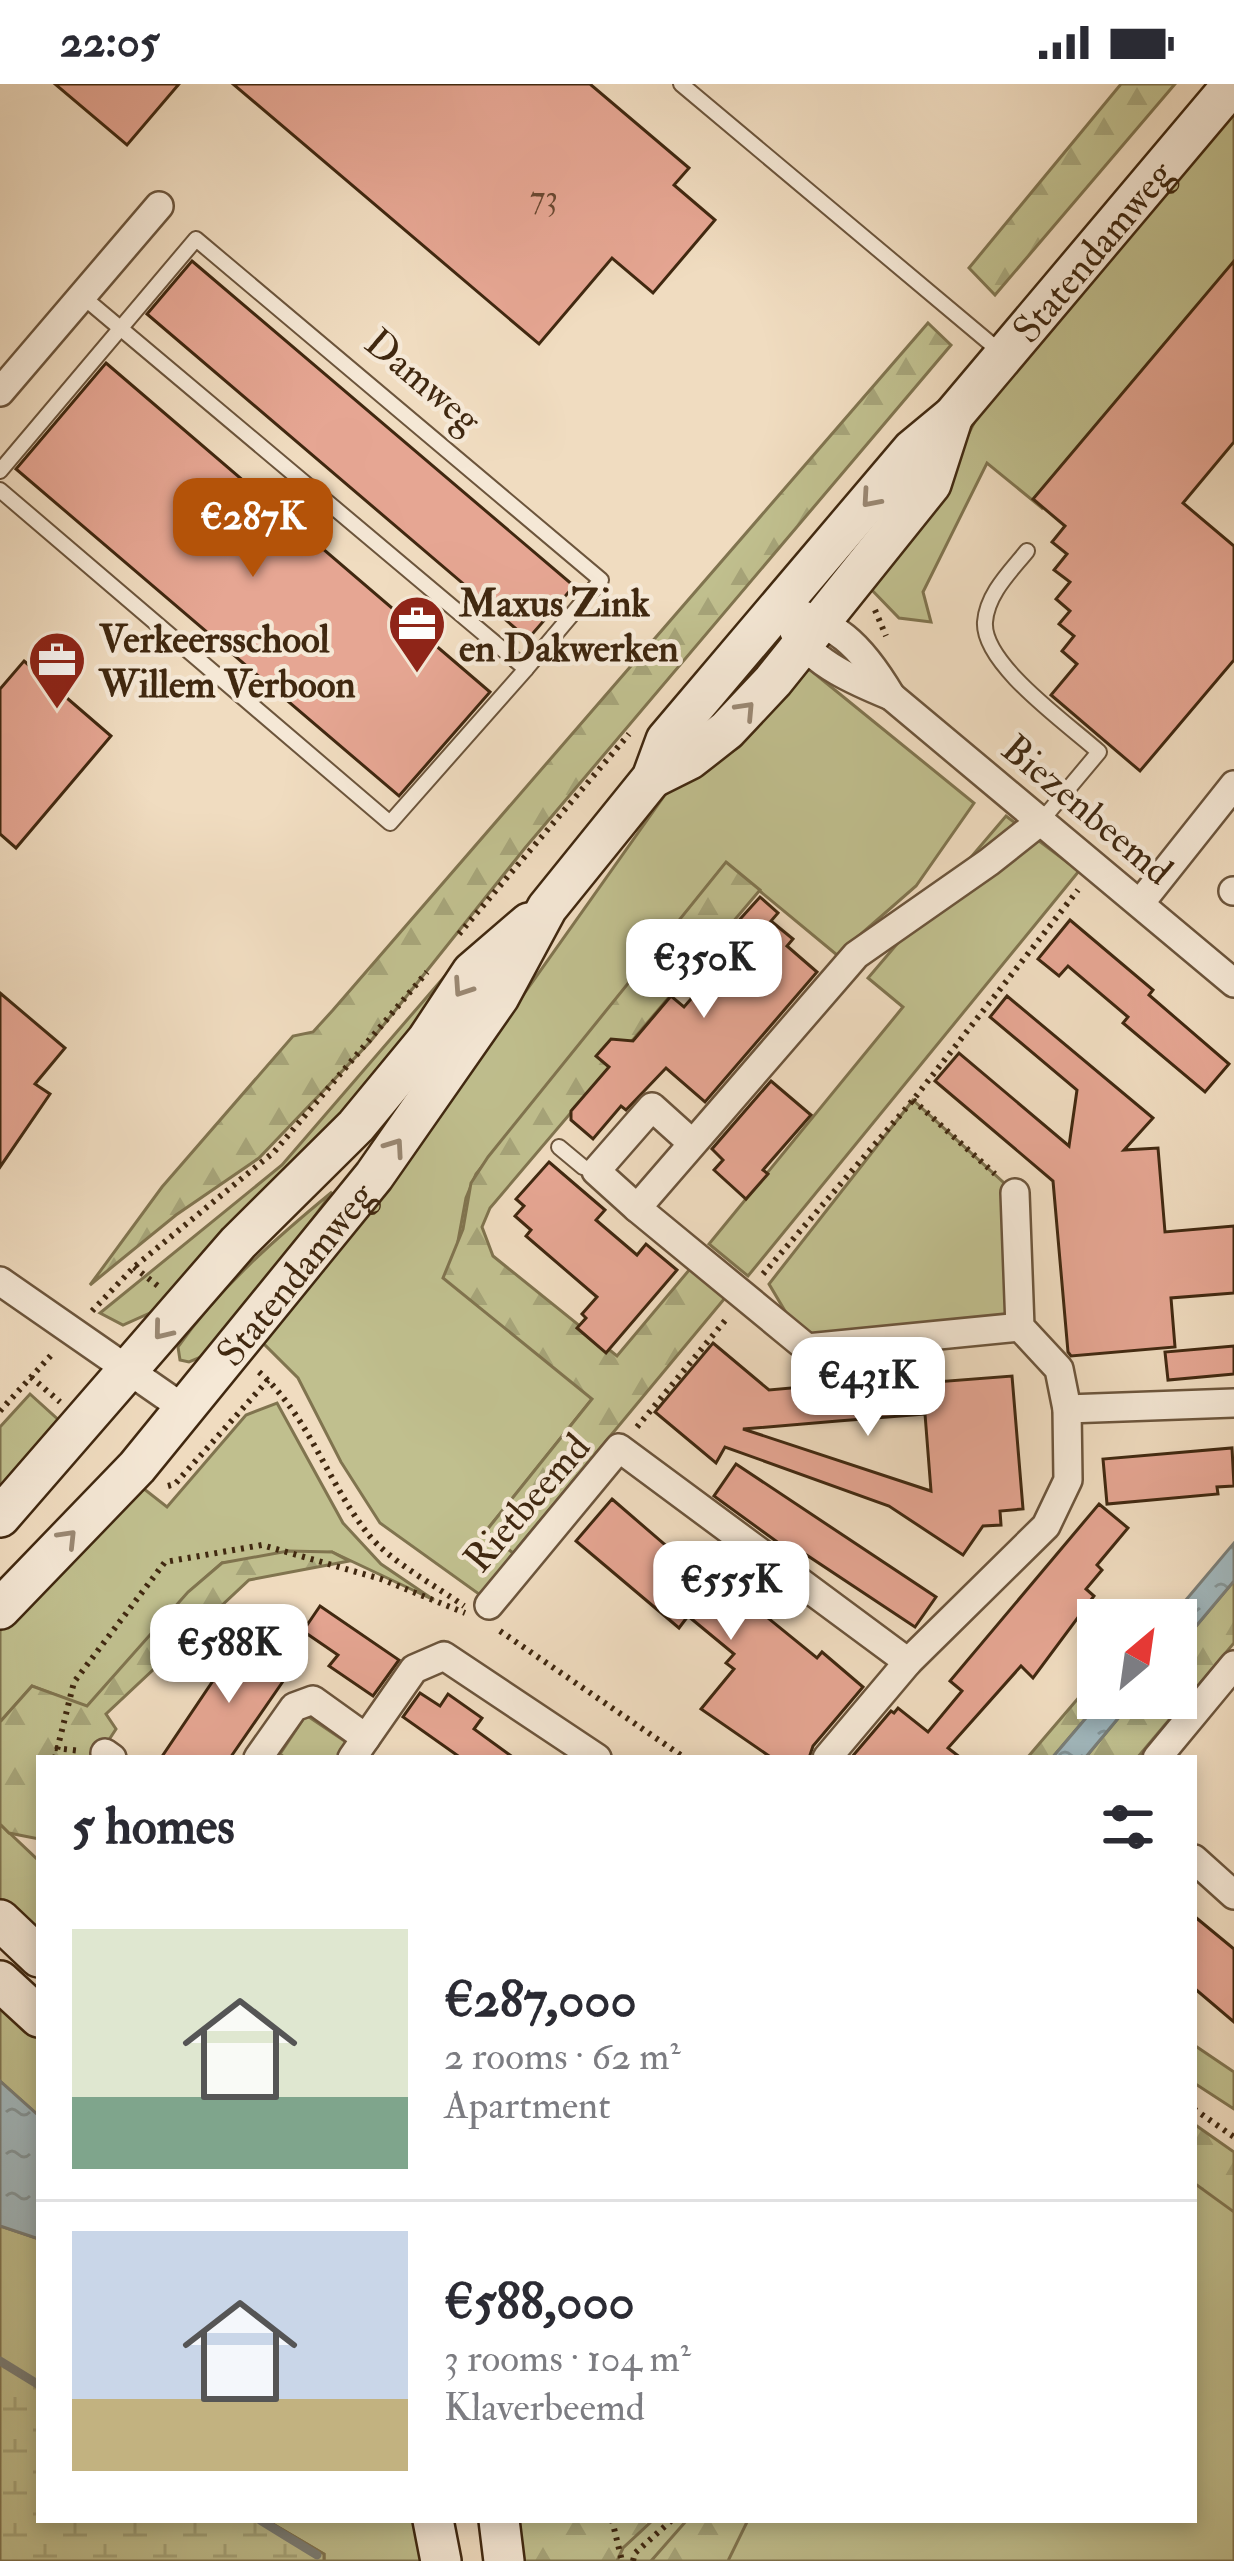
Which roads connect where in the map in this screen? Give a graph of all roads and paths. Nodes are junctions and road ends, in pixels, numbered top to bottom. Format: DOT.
graph roads {
  1 [pos="681,84"];
  2 [pos="1233,84"];
  3 [pos="159,206"];
  4 [pos="82,296"];
  5 [pos="120,328"];
  6 [pos="1003,354"];
  7 [pos="0,392"];
  8 [pos="952,416"];
  9 [pos="0,471"];
  10 [pos="0,490"];
  11 [pos="1028,551"];
  12 [pos="778,606"];
  13 [pos="813,633"];
  14 [pos="526,669"];
  15 [pos="652,778"];
  16 [pos="1234,785"];
  17 [pos="1042,820"];
  18 [pos="1096,866"];
  19 [pos="1141,902"];
  20 [pos="547,908"];
  21 [pos="1234,983"];
  22 [pos="913,1100"];
  23 [pos="692,1143"];
  24 [pos="559,1147"];
  25 [pos="596,1171"];
  26 [pos="1015,1192"];
  27 [pos="637,1208"];
  28 [pos="168,1239"];
  29 [pos="0,1281"];
  30 [pos="745,1296"];
  31 [pos="1020,1327"];
  32 [pos="74,1330"];
  33 [pos="130,1370"];
  34 [pos="1234,1403"];
  35 [pos="183,1408"];
  36 [pos="1067,1409"];
  37 [pos="0,1411"];
  38 [pos="619,1448"];
  39 [pos="137,1467"];
  40 [pos="0,1517"];
  41 [pos="0,1610"];
  42 [pos="484,1611"];
  43 [pos="908,1662"];
  44 [pos="1234,1665"];
  45 [pos="359,1748"];
  46 [pos="56,1755"];
  47 [pos="261,1755"];
  48 [pos="592,1755"];
  49 [pos="681,1755"];
  50 [pos="830,1755"];
  51 [pos="1159,1755"];
  52 [pos="1197,1862"];
  53 [pos="1234,1895"];
  54 [pos="0,1920"];
  55 [pos="36,1954"];
  56 [pos="0,1981"];
  57 [pos="36,2014"];
  58 [pos="1197,2111"];
  59 [pos="1234,2137"];
  60 [pos="434,2523"];
  61 [pos="499,2523"];
  62 [pos="613,2523"];
  63 [pos="669,2523"];
  64 [pos="441,2561"];
  65 [pos="504,2561"];
  66 [pos="622,2561"];
  67 [pos="632,2561"];
  1 -- 6 [label="lane"];
  2 -- 6 [label="main road, Statendamweg"];
  3 -- 4 [label="street"];
  4 -- 5 [label="lane"];
  4 -- 7 [label="street"];
  5 -- 9 [label="lane, Damweg"];
  5 -- 14 [label="lane"];
  5 -- 14 [label="lane, Damweg"];
  6 -- 8 [label="main road, Statendamweg"];
  8 -- 12 [label="main road, Statendamweg, one-way"];
  8 -- 13 [label="main road, Statendamweg"];
  10 -- 14 [label="lane, Damweg"];
  11 -- 17 [label="lane"];
  12 -- 13 [label="street, Biezenbeemd"];
  12 -- 15 [label="main road, Statendamweg"];
  15 -- 13 [label="main road, Statendamweg, one-way"];
  13 -- 17 [label="street, Biezenbeemd"];
  15 -- 20 [label="main road, Statendamweg"];
  16 -- 19 [label="street"];
  17 -- 18 [label="street, Biezenbeemd"];
  17 -- 23 [label="street"];
  18 -- 19 [label="street, Biezenbeemd"];
  18 -- 22 [label="path"];
  19 -- 21 [label="street, Biezenbeemd"];
  20 -- 33 [label="main road, Statendamweg, one-way"];
  35 -- 20 [label="main road, Statendamweg, one-way"];
  22 -- 26 [label="path"];
  22 -- 30 [label="path"];
  23 -- 25 [label="street"];
  23 -- 27 [label="street"];
  24 -- 25 [label="lane"];
  25 -- 27 [label="street"];
  26 -- 31 [label="street"];
  27 -- 30 [label="street"];
  28 -- 32 [label="path"];
  29 -- 32 [label="street"];
  30 -- 31 [label="street"];
  30 -- 38 [label="path"];
  31 -- 36 [label="street"];
  32 -- 33 [label="street"];
  32 -- 37 [label="path"];
  33 -- 35 [label="street"];
  33 -- 40 [label="main road, Statendamweg"];
  34 -- 36 [label="street"];
  35 -- 39 [label="main road, Statendamweg"];
  36 -- 43 [label="street"];
  38 -- 42 [label="street, Rietbeemd"];
  38 -- 43 [label="street, Rietbeemd"];
  41 -- 39 [label="main road, Statendamweg, one-way"];
  39 -- 42 [label="path"];
  42 -- 46 [label="path"];
  42 -- 49 [label="path"];
  43 -- 50 [label="street"];
  44 -- 51 [label="street"];
  45 -- 47 [label="street"];
  45 -- 48 [label="street"];
  52 -- 53 [label="street"];
  54 -- 55 [label="main road"];
  56 -- 57 [label="main road"];
  58 -- 59 [label="path"];
  60 -- 64 [label="main road"];
  61 -- 65 [label="main road"];
  62 -- 66 [label="path"];
  63 -- 67 [label="path"];
}
